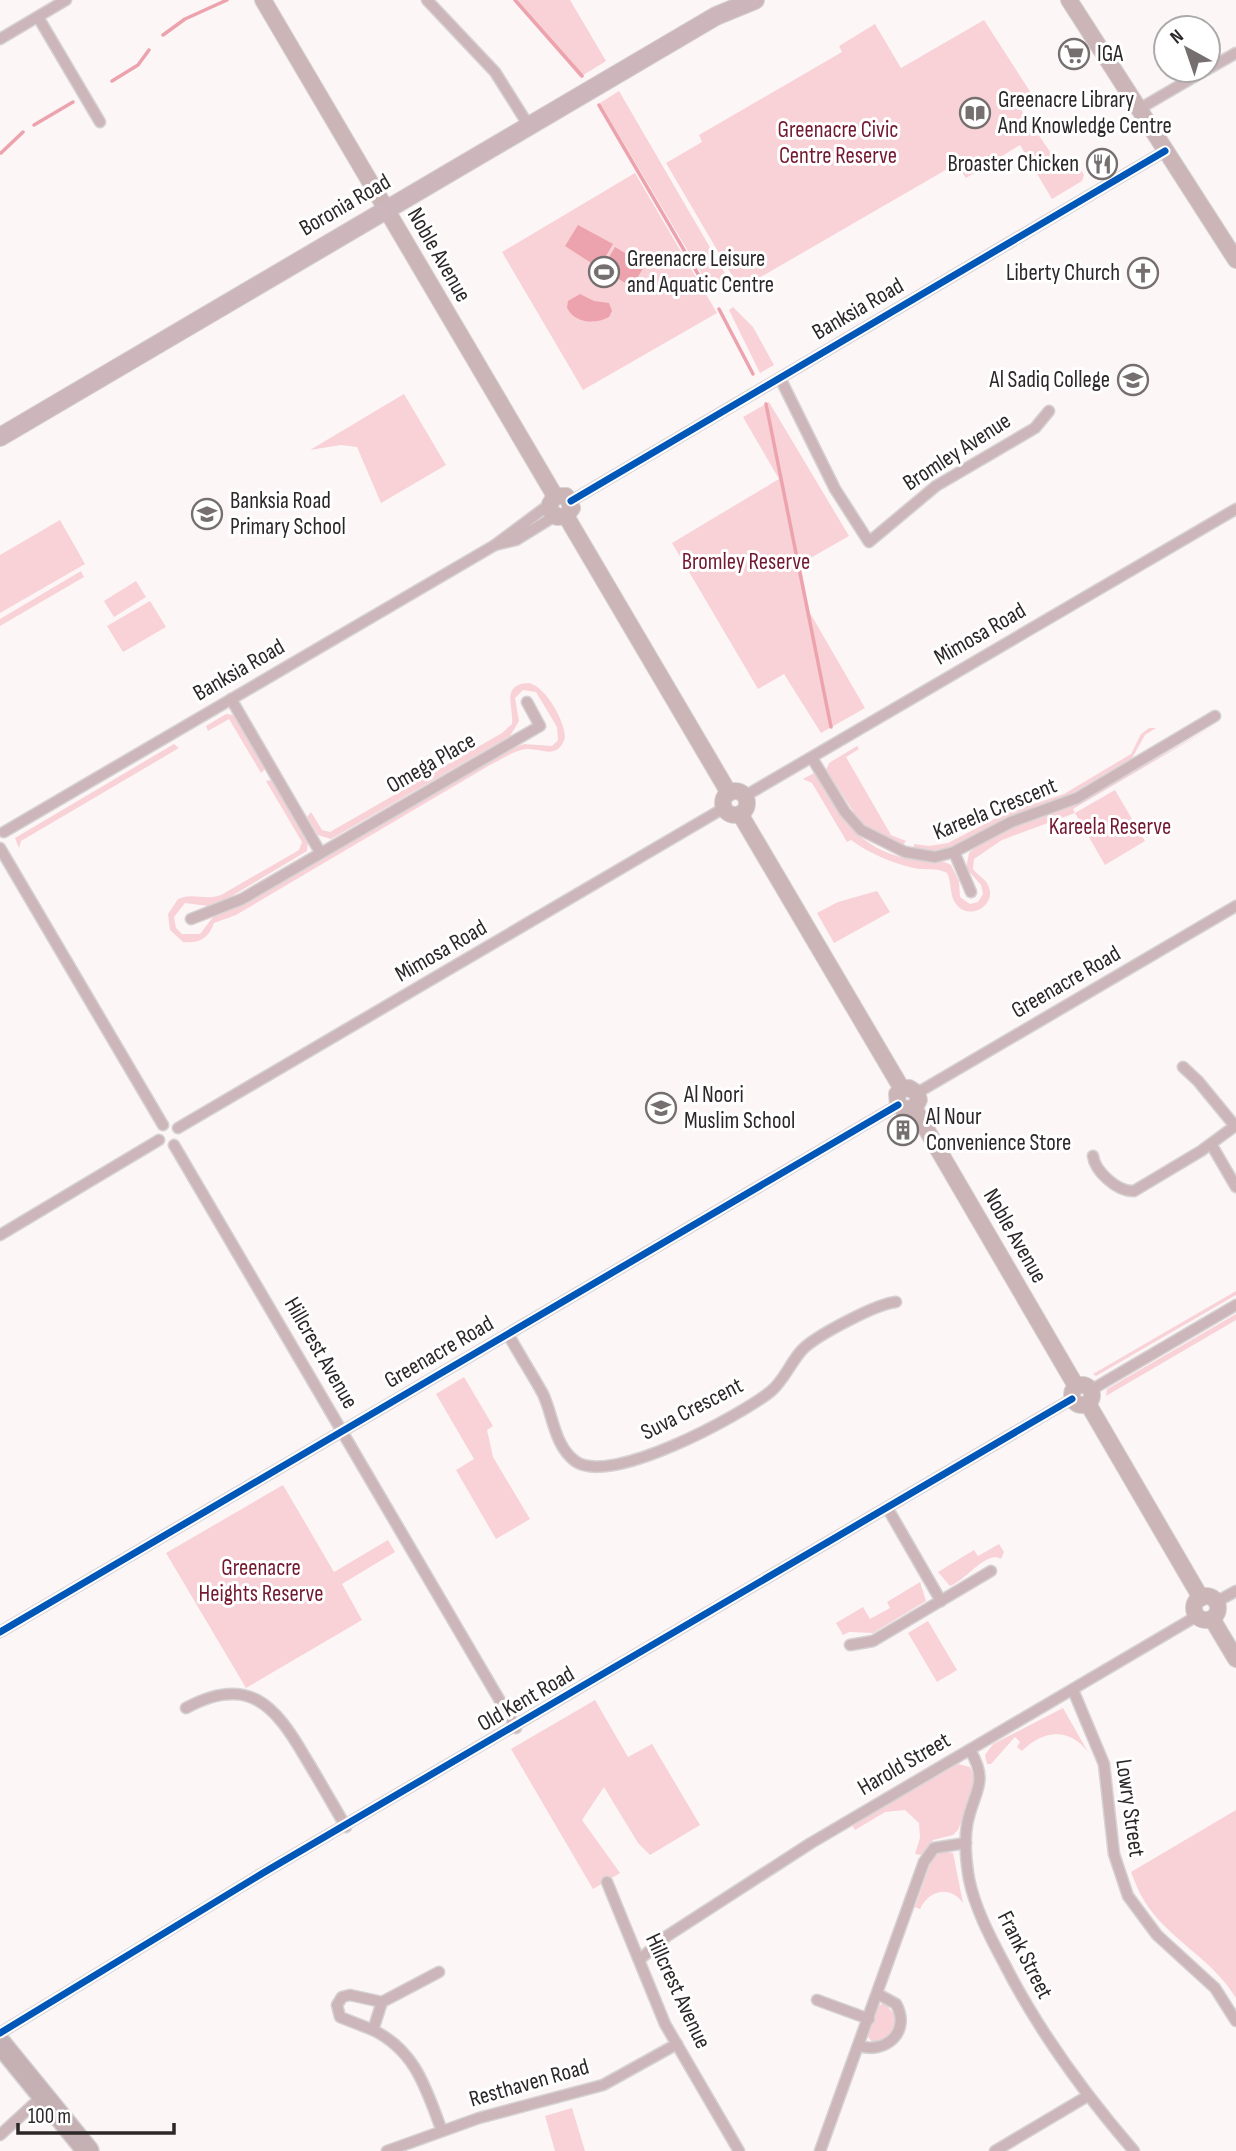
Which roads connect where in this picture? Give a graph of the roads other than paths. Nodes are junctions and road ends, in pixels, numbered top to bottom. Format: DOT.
graph roads {
  1 [pos="66,0"];
  2 [pos="263,0"];
  3 [pos="427,0"];
  4 [pos="735,0"];
  5 [pos="755,0"];
  6 [pos="1069,0"];
  7 [pos="716,16"];
  8 [pos="38,17"];
  9 [pos="0,38"];
  10 [pos="1182,84"];
  11 [pos="1139,109"];
  12 [pos="100,122"];
  13 [pos="529,126"];
  14 [pos="1166,151"];
  15 [pos="386,209"];
  16 [pos="1230,238"];
  17 [pos="1236,260"];
  18 [pos="780,378"];
  19 [pos="1049,411"];
  20 [pos="0,437"];
  21 [pos="559,507"];
  22 [pos="1236,509"];
  23 [pos="231,699"];
  24 [pos="527,702"];
  25 [pos="1215,716"];
  26 [pos="812,758"];
  27 [pos="733,799"];
  28 [pos="2,831"];
  29 [pos="0,848"];
  30 [pos="320,852"];
  31 [pos="954,852"];
  32 [pos="971,892"];
  33 [pos="1236,906"];
  34 [pos="191,919"];
  35 [pos="1183,1067"];
  36 [pos="908,1099"];
  37 [pos="163,1125"];
  38 [pos="1235,1126"];
  39 [pos="178,1128"];
  40 [pos="159,1140"];
  41 [pos="1212,1144"];
  42 [pos="174,1145"];
  43 [pos="1093,1156"];
  44 [pos="1236,1187"];
  45 [pos="0,1235"];
  46 [pos="896,1302"];
  47 [pos="1236,1305"];
  48 [pos="508,1334"];
  49 [pos="1082,1395"];
  50 [pos="342,1432"];
  51 [pos="888,1509"];
  52 [pos="991,1572"];
  53 [pos="1236,1591"];
  54 [pos="1208,1600"];
  55 [pos="941,1601"];
  56 [pos="1205,1617"];
  57 [pos="0,1632"];
  58 [pos="850,1645"];
  59 [pos="1236,1658"];
  60 [pos="1073,1690"];
  61 [pos="186,1707"];
  62 [pos="516,1728"];
  63 [pos="970,1750"];
  64 [pos="346,1827"];
  65 [pos="966,1843"];
  66 [pos="607,1882"];
  67 [pos="639,1960"];
  68 [pos="439,1972"];
  69 [pos="878,1994"];
  70 [pos="817,2000"];
  71 [pos="382,2002"];
  72 [pos="869,2019"];
  73 [pos="1236,2021"];
  74 [pos="373,2030"];
  75 [pos="0,2033"];
  76 [pos="0,2043"];
  77 [pos="677,2044"];
  78 [pos="859,2046"];
  79 [pos="0,2058"];
  80 [pos="1086,2096"];
  81 [pos="36,2102"];
  82 [pos="442,2131"];
  83 [pos="0,2135"];
  84 [pos="74,2151"];
  85 [pos="88,2151"];
  86 [pos="387,2151"];
  87 [pos="739,2151"];
  88 [pos="820,2151"];
  89 [pos="995,2151"];
  90 [pos="1134,2151"];
  1 -- 8 [label="street"];
  2 -- 15 [label="street, Noble Avenue"];
  3 -- 13 [label="street"];
  4 -- 7 [label="main road, Boronia Road"];
  5 -- 7 [label="main road, Boronia Road"];
  6 -- 11 [label="street"];
  7 -- 13 [label="main road, Boronia Road"];
  8 -- 9 [label="street"];
  8 -- 12 [label="street"];
  10 -- 11 [label="street"];
  11 -- 14 [label="street"];
  13 -- 15 [label="main road, Boronia Road"];
  14 -- 16 [label="street"];
  14 -- 18 [label="street, Banksia Road"];
  15 -- 20 [label="main road, Boronia Road"];
  15 -- 21 [label="street, Noble Avenue"];
  16 -- 17 [label="street"];
  18 -- 19 [label="street, Bromley Avenue"];
  18 -- 21 [label="street, Banksia Road"];
  21 -- 23 [label="street, Banksia Road"];
  21 -- 27 [label="street, Noble Avenue"];
  22 -- 26 [label="street, Mimosa Road"];
  23 -- 28 [label="street, Banksia Road"];
  23 -- 30 [label="street"];
  24 -- 30 [label="street, Omega Place"];
  25 -- 31 [label="street, Kareela Crescent"];
  26 -- 27 [label="street, Mimosa Road"];
  26 -- 31 [label="street, Kareela Crescent"];
  27 -- 36 [label="street, Noble Avenue"];
  27 -- 39 [label="street, Mimosa Road"];
  28 -- 29 [label="street"];
  29 -- 37 [label="street"];
  30 -- 34 [label="street, Omega Place"];
  31 -- 32 [label="street"];
  33 -- 36 [label="street, Greenacre Road"];
  35 -- 38 [label="street"];
  36 -- 48 [label="street, Greenacre Road"];
  36 -- 49 [label="street, Noble Avenue"];
  37 -- 39 [label="street"];
  37 -- 40 [label="street"];
  38 -- 41 [label="street"];
  39 -- 42 [label="street"];
  40 -- 42 [label="street"];
  40 -- 45 [label="street"];
  41 -- 43 [label="street"];
  41 -- 44 [label="street"];
  42 -- 50 [label="street, Hillcrest Avenue"];
  46 -- 48 [label="street, Suva Crescent"];
  47 -- 49 [label="street, Old Kent Road"];
  48 -- 50 [label="street, Greenacre Road"];
  49 -- 51 [label="street, Old Kent Road"];
  49 -- 54 [label="street, Noble Avenue"];
  50 -- 57 [label="street, Greenacre Road"];
  50 -- 62 [label="street, Hillcrest Avenue"];
  51 -- 55 [label="street"];
  51 -- 62 [label="street, Old Kent Road"];
  52 -- 55 [label="street"];
  53 -- 54 [label="street"];
  54 -- 56 [label="street"];
  55 -- 58 [label="street"];
  56 -- 59 [label="street"];
  56 -- 60 [label="street, Harold Street"];
  60 -- 63 [label="street, Harold Street"];
  60 -- 73 [label="street, Lowry Street"];
  61 -- 64 [label="street"];
  62 -- 64 [label="street, Old Kent Road"];
  63 -- 65 [label="street, Frank Street"];
  63 -- 67 [label="street, Harold Street"];
  64 -- 75 [label="street, Old Kent Road"];
  65 -- 69 [label="street"];
  65 -- 80 [label="street, Frank Street"];
  66 -- 67 [label="street, Hillcrest Avenue"];
  67 -- 77 [label="street, Hillcrest Avenue"];
  68 -- 71 [label="street"];
  69 -- 72 [label="street"];
  69 -- 78 [label="street"];
  70 -- 72 [label="street"];
  71 -- 74 [label="street"];
  71 -- 74 [label="street"];
  72 -- 78 [label="street"];
  74 -- 82 [label="street"];
  76 -- 85 [label="highway"];
  77 -- 82 [label="street, Resthaven Road"];
  77 -- 87 [label="street, Hillcrest Avenue"];
  78 -- 88 [label="street"];
  79 -- 81 [label="highway"];
  80 -- 89 [label="street"];
  80 -- 90 [label="street, Frank Street"];
  81 -- 83 [label="street"];
  81 -- 84 [label="highway"];
  82 -- 86 [label="street, Resthaven Road"];
}
